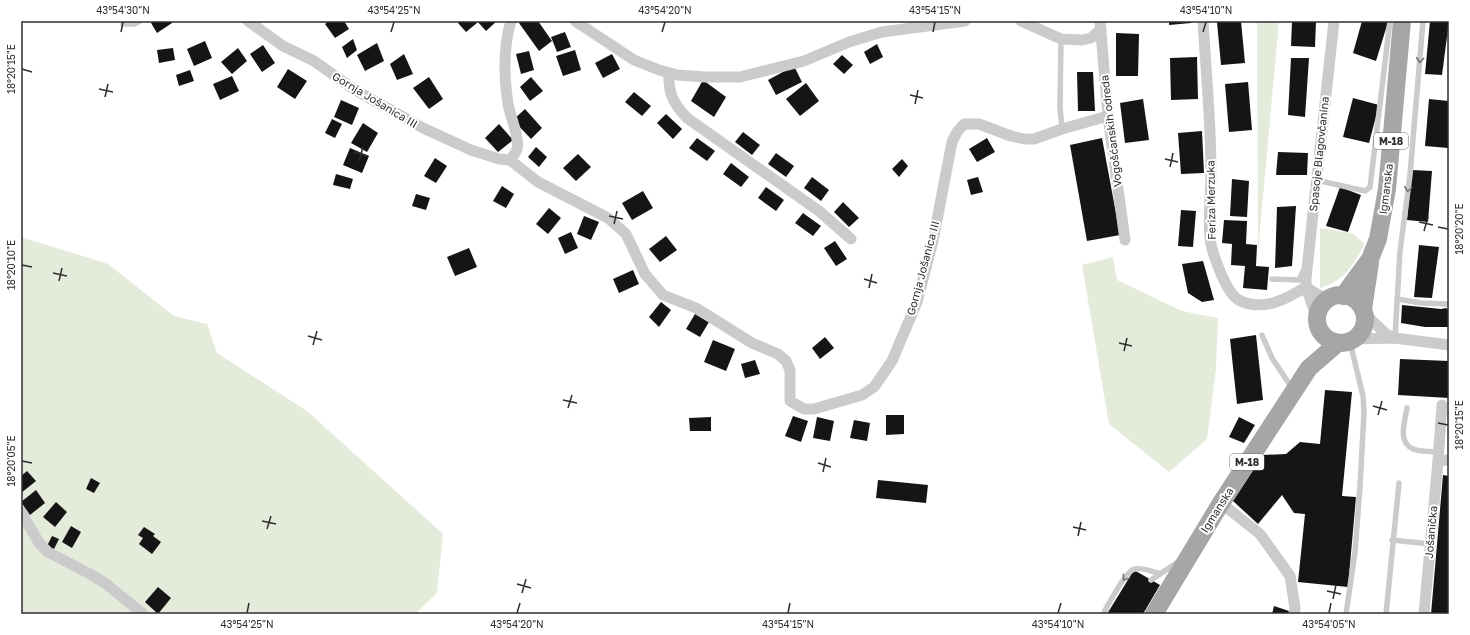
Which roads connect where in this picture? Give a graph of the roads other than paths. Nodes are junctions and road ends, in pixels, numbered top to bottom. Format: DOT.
graph roads {
  1 [pos="140,21"];
  2 [pos="248,21"];
  3 [pos="511,21"];
  4 [pos="575,21"];
  5 [pos="965,21"];
  6 [pos="1020,21"];
  7 [pos="1203,21"];
  8 [pos="1334,21"];
  9 [pos="1390,21"];
  10 [pos="1402,21"];
  11 [pos="1423,21"];
  12 [pos="123,24"];
  13 [pos="1101,25"];
  14 [pos="1061,39"];
  15 [pos="669,72"];
  16 [pos="1108,116"];
  17 [pos="1062,129"];
  18 [pos="510,160"];
  19 [pos="1316,180"];
  20 [pos="851,239"];
  21 [pos="1125,240"];
  22 [pos="1370,259"];
  23 [pos="1307,264"];
  24 [pos="1272,279"];
  25 [pos="1306,287"];
  26 [pos="1337,296"];
  27 [pos="1397,299"];
  28 [pos="1446,304"];
  29 [pos="1364,311"];
  30 [pos="1318,322"];
  31 [pos="1262,335"];
  32 [pos="1395,338"];
  33 [pos="1347,341"];
  34 [pos="1449,345"];
  35 [pos="1309,368"];
  36 [pos="1294,390"];
  37 [pos="1442,406"];
  38 [pos="1407,408"];
  39 [pos="1438,457"];
  40 [pos="1449,460"];
  41 [pos="1399,484"];
  42 [pos="1220,503"];
  43 [pos="21,512"];
  44 [pos="1392,540"];
  45 [pos="1430,544"];
  46 [pos="1187,557"];
  47 [pos="1159,574"];
  48 [pos="1151,580"];
  49 [pos="143,614"];
  50 [pos="1103,614"];
  51 [pos="1154,614"];
  52 [pos="1294,614"];
  53 [pos="1346,614"];
  54 [pos="1386,614"];
  55 [pos="1424,614"];
  1 -- 12 [label="lane"];
  2 -- 18 [label="street, Gornja Jošanica III"];
  3 -- 18 [label="street"];
  4 -- 15 [label="street"];
  5 -- 15 [label="street"];
  6 -- 14 [label="street"];
  7 -- 25 [label="street, Feriza Merzuka"];
  8 -- 19 [label="street, Spasoje Blagovčanina"];
  9 -- 19 [label="lane"];
  10 -- 22 [label="main road, Igmanska / M-18"];
  11 -- 27 [label="lane, one-way"];
  13 -- 14 [label="street"];
  13 -- 16 [label="street, Vogošćanskih odreda"];
  14 -- 17 [label="lane"];
  15 -- 20 [label="street"];
  16 -- 17 [label="street, Gornja Jošanica III"];
  16 -- 21 [label="street, Vogošćanskih odreda"];
  17 -- 18 [label="street, Gornja Jošanica III"];
  19 -- 23 [label="street, Spasoje Blagovčanina"];
  22 -- 26 [label="main road, Igmanska / M-18"];
  22 -- 29 [label="main road, Igmanska / M-18"];
  23 -- 24 [label="lane"];
  23 -- 25 [label="street, Spasoje Blagovčanina"];
  25 -- 26 [label="street"];
  25 -- 30 [label="street"];
  26 -- 29 [label="main road"];
  26 -- 30 [label="main road, M-18"];
  27 -- 28 [label="lane"];
  27 -- 32 [label="lane"];
  29 -- 32 [label="street"];
  29 -- 33 [label="main road, M-18"];
  30 -- 33 [label="main road"];
  30 -- 35 [label="main road, Igmanska / M-18"];
  31 -- 36 [label="lane"];
  32 -- 33 [label="street"];
  32 -- 34 [label="street"];
  33 -- 35 [label="main road, Igmanska / M-18"];
  33 -- 53 [label="lane"];
  35 -- 36 [label="main road, Igmanska / M-18"];
  36 -- 42 [label="main road, Igmanska / M-18"];
  37 -- 39 [label="street, Jošanička"];
  38 -- 39 [label="lane"];
  39 -- 40 [label="street"];
  39 -- 45 [label="street, Jošanička"];
  41 -- 44 [label="lane"];
  42 -- 46 [label="main road, Igmanska / M-18"];
  42 -- 52 [label="street"];
  43 -- 49 [label="street"];
  44 -- 45 [label="lane"];
  44 -- 54 [label="lane"];
  45 -- 55 [label="street, Jošanička"];
  46 -- 47 [label="lane"];
  46 -- 51 [label="main road, Igmanska / M-18"];
  47 -- 48 [label="lane"];
  47 -- 50 [label="lane, one-way"];
}
